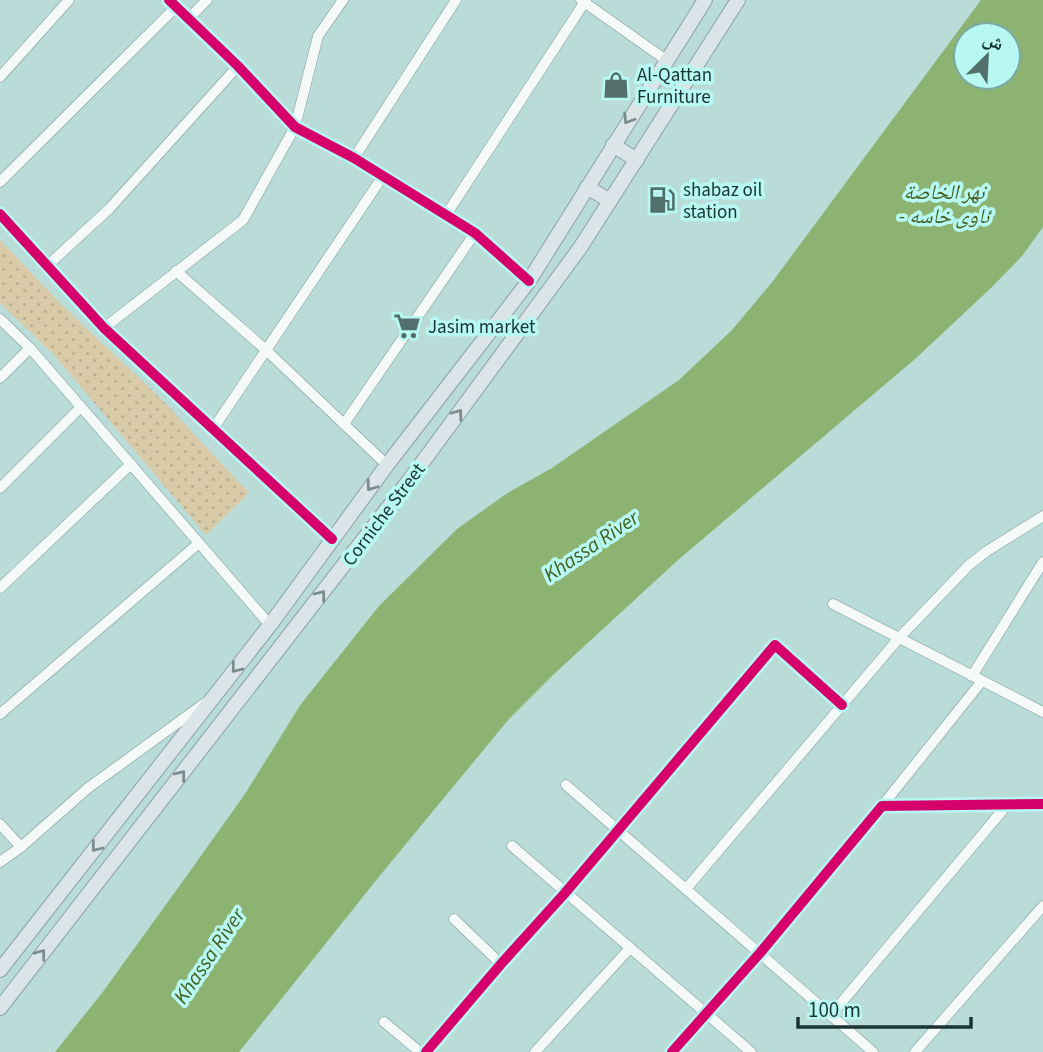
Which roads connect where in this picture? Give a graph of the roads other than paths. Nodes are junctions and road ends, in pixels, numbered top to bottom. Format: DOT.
graph roads {
  1 [pos="69,0"];
  2 [pos="207,0"];
  3 [pos="343,0"];
  4 [pos="456,0"];
  5 [pos="705,0"];
  6 [pos="738,0"];
  7 [pos="584,1"];
  8 [pos="173,4"];
  9 [pos="188,19"];
  10 [pos="666,60"];
  11 [pos="238,66"];
  12 [pos="0,77"];
  13 [pos="295,127"];
  14 [pos="612,145"];
  15 [pos="354,158"];
  16 [pos="637,160"];
  17 [pos="383,176"];
  18 [pos="0,182"];
  19 [pos="587,187"];
  20 [pos="610,201"];
  21 [pos="0,214"];
  22 [pos="446,215"];
  23 [pos="475,233"];
  24 [pos="47,266"];
  25 [pos="176,271"];
  26 [pos="529,281"];
  27 [pos="0,319"];
  28 [pos="104,328"];
  29 [pos="30,348"];
  30 [pos="267,350"];
  31 [pos="0,378"];
  32 [pos="80,407"];
  33 [pos="344,424"];
  34 [pos="214,429"];
  35 [pos="131,464"];
  36 [pos="387,465"];
  37 [pos="0,488"];
  38 [pos="1043,516"];
  39 [pos="332,539"];
  40 [pos="199,543"];
  41 [pos="1043,562"];
  42 [pos="0,588"];
  43 [pos="833,604"];
  44 [pos="270,625"];
  45 [pos="899,638"];
  46 [pos="972,676"];
  47 [pos="982,681"];
  48 [pos="216,695"];
  49 [pos="842,705"];
  50 [pos="1043,712"];
  51 [pos="0,715"];
  52 [pos="566,785"];
  53 [pos="1043,804"];
  54 [pos="1007,805"];
  55 [pos="881,806"];
  56 [pos="0,824"];
  57 [pos="618,828"];
  58 [pos="512,846"];
  59 [pos="21,847"];
  60 [pos="0,863"];
  61 [pos="686,889"];
  62 [pos="565,893"];
  63 [pos="1043,906"];
  64 [pos="454,919"];
  65 [pos="630,948"];
  66 [pos="760,953"];
  67 [pos="501,964"];
  68 [pos="0,970"];
  69 [pos="0,1008"];
  70 [pos="706,1012"];
  71 [pos="831,1015"];
  72 [pos="384,1022"];
  73 [pos="420,1052"];
  74 [pos="426,1052"];
  75 [pos="535,1052"];
  76 [pos="672,1052"];
  77 [pos="751,1052"];
  78 [pos="873,1052"];
  79 [pos="915,1052"];
  1 -- 12 [label="street"];
  2 -- 9 [label="street"];
  3 -- 13 [label="street"];
  4 -- 15 [label="street"];
  5 -- 10 [label="main road, Corniche Street"];
  6 -- 16 [label="main road, Corniche Street"];
  7 -- 10 [label="street"];
  7 -- 22 [label="street"];
  8 -- 9 [label="street"];
  8 -- 18 [label="street"];
  9 -- 11 [label="street"];
  10 -- 14 [label="main road, Corniche Street, one-way"];
  11 -- 13 [label="street"];
  11 -- 24 [label="street"];
  13 -- 15 [label="street"];
  13 -- 25 [label="street"];
  14 -- 16 [label="main road"];
  14 -- 19 [label="main road, Corniche Street"];
  15 -- 17 [label="street"];
  16 -- 20 [label="main road, Corniche Street"];
  17 -- 22 [label="street"];
  17 -- 30 [label="street"];
  19 -- 20 [label="main road"];
  19 -- 26 [label="main road, Corniche Street"];
  69 -- 20 [label="main road, Corniche Street, one-way"];
  21 -- 24 [label="street"];
  22 -- 23 [label="street"];
  23 -- 26 [label="street"];
  23 -- 33 [label="street"];
  24 -- 28 [label="street"];
  25 -- 28 [label="street"];
  25 -- 30 [label="street"];
  26 -- 36 [label="main road, Corniche Street"];
  27 -- 29 [label="street"];
  28 -- 34 [label="street"];
  29 -- 31 [label="street"];
  29 -- 32 [label="street"];
  30 -- 33 [label="street"];
  30 -- 34 [label="street"];
  32 -- 35 [label="street"];
  32 -- 37 [label="street"];
  33 -- 36 [label="street"];
  34 -- 39 [label="street"];
  35 -- 40 [label="street"];
  35 -- 42 [label="street"];
  36 -- 39 [label="main road, Corniche Street, one-way"];
  38 -- 45 [label="street"];
  39 -- 44 [label="main road, Corniche Street"];
  40 -- 44 [label="street"];
  40 -- 51 [label="street"];
  41 -- 46 [label="street"];
  43 -- 45 [label="street"];
  44 -- 48 [label="main road, Corniche Street, one-way"];
  45 -- 46 [label="street"];
  45 -- 49 [label="street"];
  46 -- 47 [label="street"];
  47 -- 50 [label="street"];
  47 -- 55 [label="street"];
  48 -- 59 [label="street"];
  48 -- 68 [label="main road, Corniche Street, one-way"];
  49 -- 57 [label="street"];
  49 -- 61 [label="street"];
  52 -- 57 [label="street"];
  53 -- 54 [label="street"];
  54 -- 55 [label="street"];
  54 -- 71 [label="street"];
  55 -- 66 [label="street"];
  56 -- 59 [label="street"];
  57 -- 61 [label="street"];
  57 -- 62 [label="street"];
  58 -- 62 [label="street"];
  59 -- 60 [label="street"];
  61 -- 66 [label="street"];
  62 -- 65 [label="street"];
  62 -- 67 [label="street"];
  63 -- 79 [label="street"];
  64 -- 67 [label="street"];
  65 -- 70 [label="street"];
  65 -- 75 [label="street"];
  66 -- 70 [label="street"];
  66 -- 71 [label="street"];
  67 -- 74 [label="street"];
  70 -- 76 [label="street"];
  70 -- 77 [label="street"];
  71 -- 78 [label="street"];
  72 -- 73 [label="street"];
}
